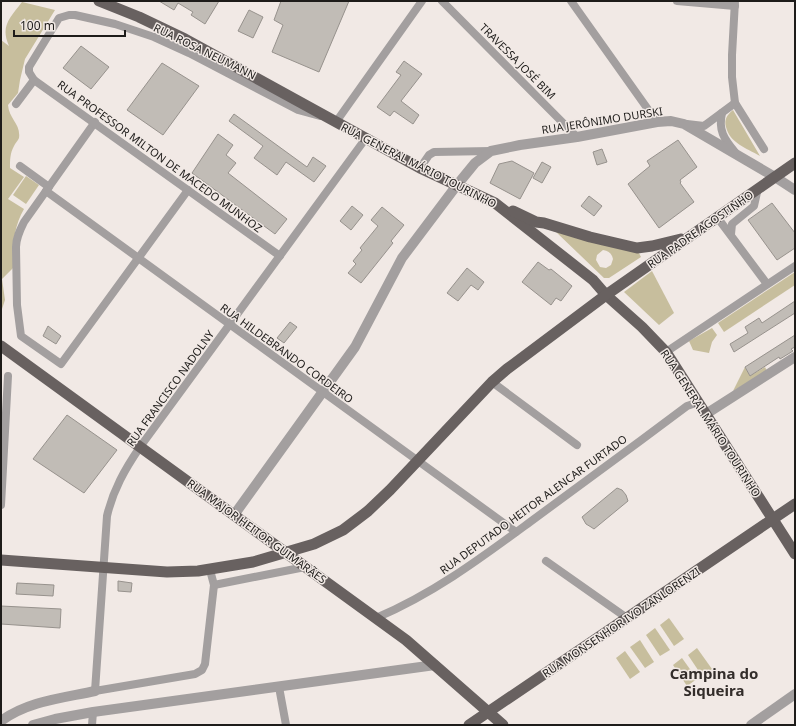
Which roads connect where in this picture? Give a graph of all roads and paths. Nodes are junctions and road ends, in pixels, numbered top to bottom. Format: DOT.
graph roads {
  1 [pos="98,1"];
  2 [pos="422,1"];
  3 [pos="442,1"];
  4 [pos="571,1"];
  5 [pos="677,1"];
  6 [pos="735,4"];
  7 [pos="29,72"];
  8 [pos="34,80"];
  9 [pos="735,103"];
  10 [pos="16,104"];
  11 [pos="722,113"];
  12 [pos="332,120"];
  13 [pos="95,122"];
  14 [pos="657,122"];
  15 [pos="684,124"];
  16 [pos="578,137"];
  17 [pos="366,138"];
  18 [pos="764,149"];
  19 [pos="491,151"];
  20 [pos="738,156"];
  21 [pos="795,163"];
  22 [pos="20,166"];
  23 [pos="420,168"];
  24 [pos="775,177"];
  25 [pos="457,185"];
  26 [pos="758,188"];
  27 [pos="48,189"];
  28 [pos="188,190"];
  29 [pos="795,190"];
  30 [pos="495,203"];
  31 [pos="717,217"];
  32 [pos="536,222"];
  33 [pos="731,234"];
  34 [pos="689,236"];
  35 [pos="280,256"];
  36 [pos="138,258"];
  37 [pos="795,266"];
  38 [pos="593,280"];
  39 [pos="767,284"];
  40 [pos="606,295"];
  41 [pos="230,325"];
  42 [pos="2,347"];
  43 [pos="666,352"];
  44 [pos="795,357"];
  45 [pos="8,376"];
  46 [pos="492,382"];
  47 [pos="324,392"];
  48 [pos="699,402"];
  49 [pos="706,414"];
  50 [pos="577,446"];
  51 [pos="140,447"];
  52 [pos="418,461"];
  53 [pos="1,504"];
  54 [pos="795,504"];
  55 [pos="234,515"];
  56 [pos="773,519"];
  57 [pos="516,532"];
  58 [pos="287,553"];
  59 [pos="795,554"];
  60 [pos="1,560"];
  61 [pos="546,561"];
  62 [pos="103,567"];
  63 [pos="305,567"];
  64 [pos="210,570"];
  65 [pos="214,585"];
  66 [pos="627,618"];
  67 [pos="379,620"];
  68 [pos="435,665"];
  69 [pos="279,687"];
  70 [pos="95,691"];
  71 [pos="795,694"];
  72 [pos="93,712"];
  73 [pos="488,713"];
  74 [pos="1,721"];
  75 [pos="33,725"];
  76 [pos="92,725"];
  77 [pos="286,725"];
  78 [pos="469,725"];
  79 [pos="503,725"];
  80 [pos="751,725"];
  1 -- 12 [label="main road, RUA GENERAL MÁRIO TOURINHO"];
  2 -- 12 [label="street"];
  3 -- 16 [label="street, TRAVESSA JOSÉ BIM"];
  4 -- 14 [label="street"];
  5 -- 6 [label="street"];
  6 -- 9 [label="street"];
  7 -- 8 [label="street, RUA PROFESSOR MILTON DE MACEDO MUNHOZ"];
  7 -- 12 [label="street, RUA ROSA NEUMANN"];
  8 -- 10 [label="street"];
  8 -- 13 [label="street, RUA PROFESSOR MILTON DE MACEDO MUNHOZ"];
  9 -- 11 [label="street"];
  9 -- 18 [label="street"];
  11 -- 15 [label="street"];
  11 -- 20 [label="street"];
  12 -- 17 [label="main road, RUA GENERAL MÁRIO TOURINHO"];
  13 -- 27 [label="street"];
  13 -- 28 [label="street, RUA PROFESSOR MILTON DE MACEDO MUNHOZ"];
  14 -- 15 [label="street, RUA JERÔNIMO DURSKI"];
  14 -- 16 [label="street, RUA JERÔNIMO DURSKI"];
  15 -- 20 [label="street, RUA JERÔNIMO DURSKI"];
  16 -- 19 [label="street, RUA JERÔNIMO DURSKI"];
  17 -- 23 [label="main road, RUA GENERAL MÁRIO TOURINHO"];
  17 -- 35 [label="street, RUA FRANCISCO NADOLNY"];
  19 -- 23 [label="street"];
  19 -- 25 [label="street, RUA JERÔNIMO DURSKI"];
  20 -- 24 [label="street, RUA JERÔNIMO DURSKI"];
  21 -- 24 [label="main road, RUA PADRE AGOSTINHO"];
  22 -- 27 [label="street, RUA HILDEBRANDO CORDEIRO"];
  23 -- 25 [label="main road, RUA GENERAL MÁRIO TOURINHO"];
  24 -- 26 [label="main road, RUA PADRE AGOSTINHO"];
  24 -- 29 [label="street, RUA JERÔNIMO DURSKI"];
  25 -- 30 [label="main road, RUA GENERAL MÁRIO TOURINHO"];
  25 -- 47 [label="street, RUA JERÔNIMO DURSKI"];
  26 -- 31 [label="main road, RUA PADRE AGOSTINHO"];
  26 -- 33 [label="street"];
  27 -- 36 [label="street, RUA HILDEBRANDO CORDEIRO"];
  27 -- 36 [label="street"];
  28 -- 35 [label="street, RUA PROFESSOR MILTON DE MACEDO MUNHOZ"];
  28 -- 36 [label="street"];
  30 -- 32 [label="main road"];
  30 -- 38 [label="main road, RUA GENERAL MÁRIO TOURINHO"];
  31 -- 33 [label="street"];
  31 -- 34 [label="main road, RUA PADRE AGOSTINHO"];
  32 -- 34 [label="main road"];
  32 -- 38 [label="main road"];
  33 -- 39 [label="street"];
  34 -- 40 [label="main road, RUA PADRE AGOSTINHO"];
  35 -- 41 [label="street, RUA FRANCISCO NADOLNY"];
  36 -- 41 [label="street, RUA HILDEBRANDO CORDEIRO"];
  37 -- 39 [label="street"];
  38 -- 40 [label="main road, RUA GENERAL MÁRIO TOURINHO"];
  39 -- 43 [label="street"];
  40 -- 43 [label="main road, RUA GENERAL MÁRIO TOURINHO"];
  40 -- 46 [label="main road, RUA PADRE AGOSTINHO"];
  41 -- 47 [label="street, RUA HILDEBRANDO CORDEIRO"];
  41 -- 51 [label="street, RUA FRANCISCO NADOLNY"];
  42 -- 51 [label="main road, RUA MAJOR HEITOR GUIMARÃES"];
  43 -- 48 [label="main road, RUA GENERAL MÁRIO TOURINHO"];
  44 -- 49 [label="street"];
  45 -- 53 [label="street"];
  46 -- 50 [label="street"];
  46 -- 52 [label="main road, RUA PADRE AGOSTINHO"];
  47 -- 52 [label="street, RUA HILDEBRANDO CORDEIRO"];
  47 -- 55 [label="street, RUA JERÔNIMO DURSKI"];
  48 -- 49 [label="main road, RUA GENERAL MÁRIO TOURINHO"];
  48 -- 57 [label="street, RUA DEPUTADO HEITOR ALENCAR FURTADO"];
  49 -- 56 [label="main road, RUA GENERAL MÁRIO TOURINHO"];
  51 -- 55 [label="main road, RUA MAJOR HEITOR GUIMARÃES"];
  51 -- 62 [label="street, RUA FRANCISCO NADOLNY"];
  52 -- 57 [label="street, RUA HILDEBRANDO CORDEIRO"];
  52 -- 58 [label="main road, RUA PADRE AGOSTINHO"];
  54 -- 56 [label="main road, RUA MONSENHOR IVO ZANLORENZI"];
  55 -- 58 [label="main road, RUA MAJOR HEITOR GUIMARÃES"];
  56 -- 59 [label="main road, RUA GENERAL MÁRIO TOURINHO"];
  56 -- 66 [label="main road, RUA MONSENHOR IVO ZANLORENZI"];
  57 -- 67 [label="street, RUA DEPUTADO HEITOR ALENCAR FURTADO"];
  58 -- 63 [label="main road, RUA MAJOR HEITOR GUIMARÃES"];
  58 -- 64 [label="main road, RUA PADRE AGOSTINHO"];
  60 -- 62 [label="main road, RUA PADRE AGOSTINHO"];
  61 -- 66 [label="street"];
  62 -- 64 [label="main road, RUA PADRE AGOSTINHO"];
  62 -- 70 [label="street, RUA FRANCISCO NADOLNY"];
  63 -- 65 [label="street"];
  63 -- 67 [label="main road, RUA MAJOR HEITOR GUIMARÃES"];
  64 -- 65 [label="street"];
  65 -- 70 [label="street"];
  66 -- 73 [label="main road, RUA MONSENHOR IVO ZANLORENZI"];
  67 -- 68 [label="main road, RUA MAJOR HEITOR GUIMARÃES"];
  68 -- 69 [label="street"];
  68 -- 73 [label="main road, RUA MAJOR HEITOR GUIMARÃES"];
  69 -- 72 [label="street"];
  69 -- 77 [label="street"];
  70 -- 74 [label="street"];
  71 -- 80 [label="street"];
  72 -- 75 [label="street"];
  72 -- 76 [label="street"];
  73 -- 78 [label="main road, RUA MONSENHOR IVO ZANLORENZI"];
  73 -- 79 [label="main road, RUA MAJOR HEITOR GUIMARÃES"];
}
